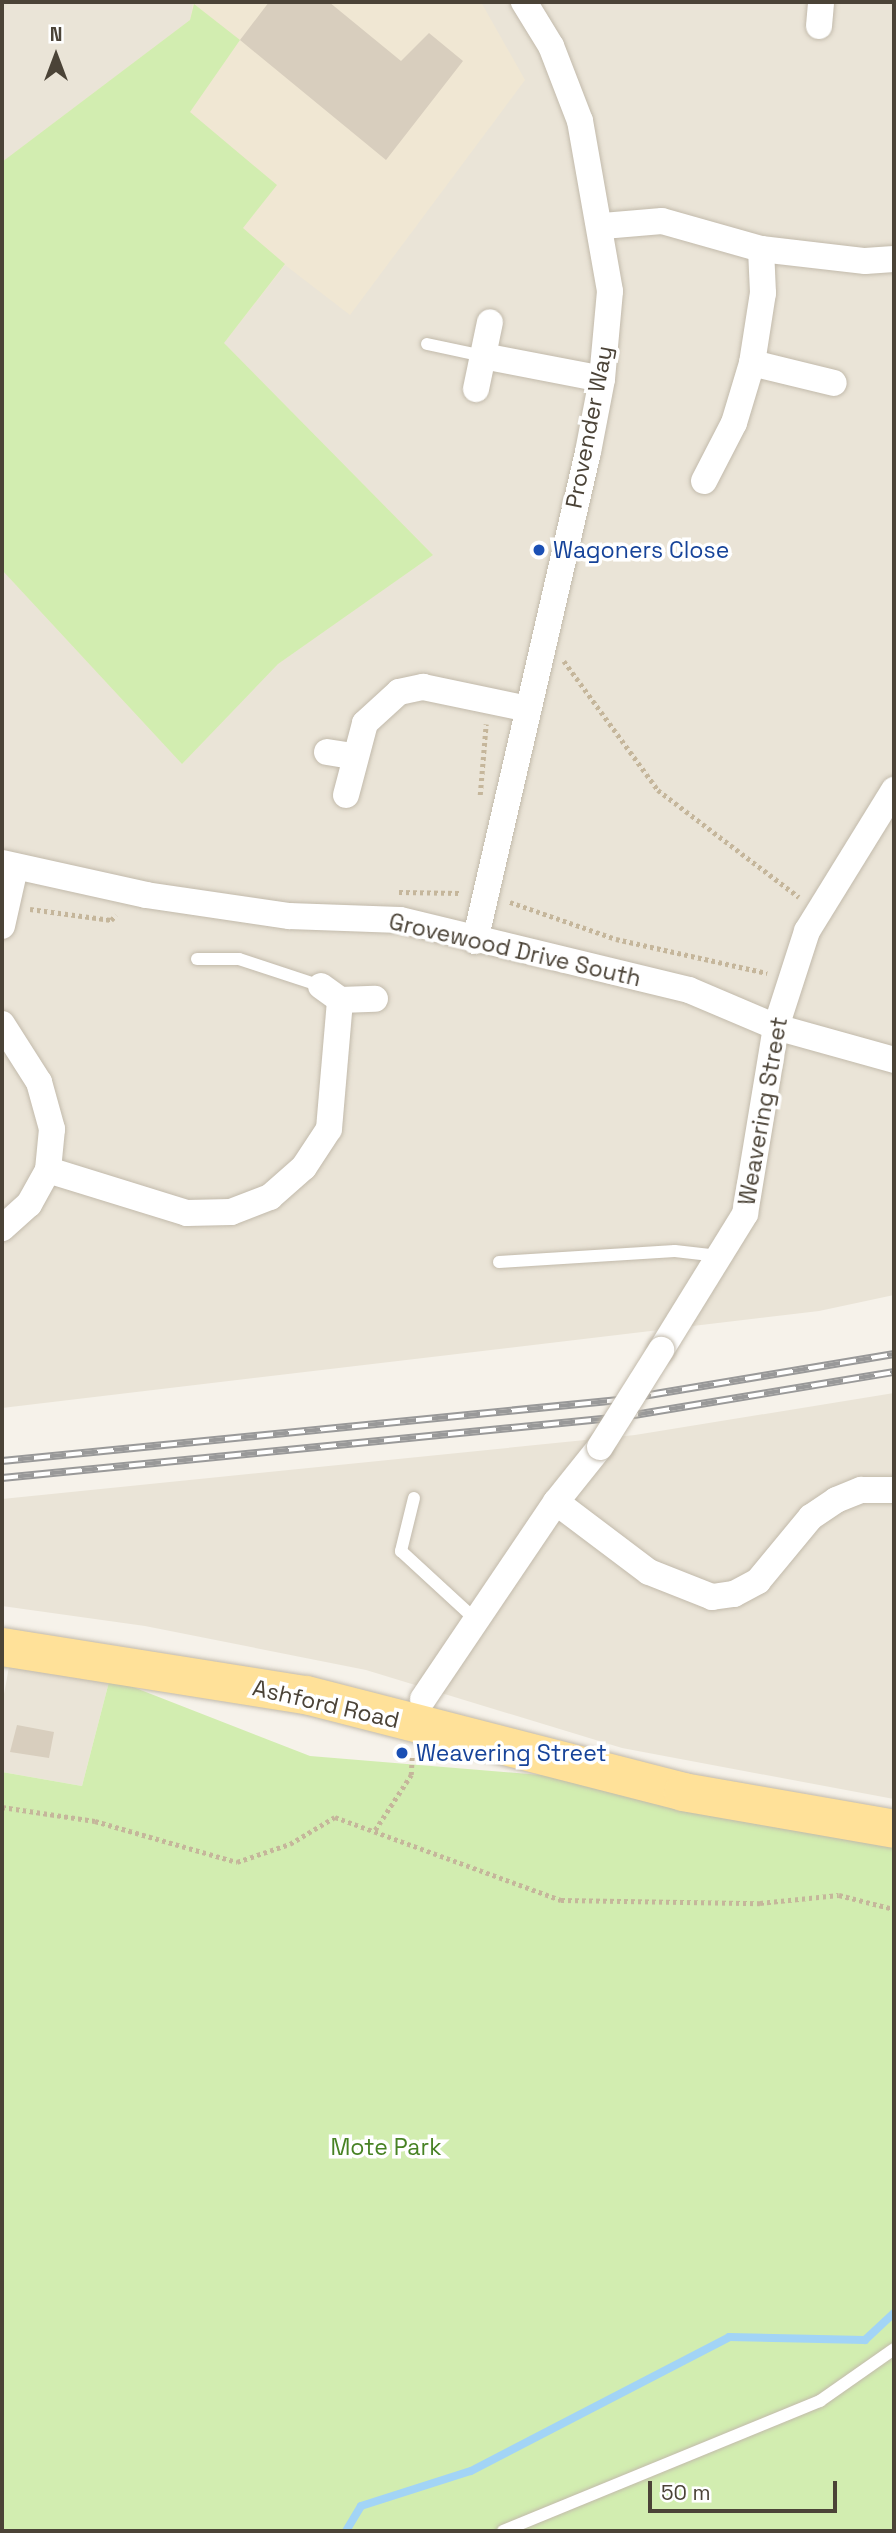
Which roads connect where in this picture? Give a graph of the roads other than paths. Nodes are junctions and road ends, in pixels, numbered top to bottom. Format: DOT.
graph roads {
  1 [pos="524,2"];
  2 [pos="603,226"];
  3 [pos="761,249"];
  4 [pos="894,259"];
  5 [pos="490,322"];
  6 [pos="427,344"];
  7 [pos="483,356"];
  8 [pos="752,363"];
  9 [pos="602,379"];
  10 [pos="834,383"];
  11 [pos="476,388"];
  12 [pos="704,481"];
  13 [pos="528,709"];
  14 [pos="327,752"];
  15 [pos="354,756"];
  16 [pos="894,790"];
  17 [pos="346,795"];
  18 [pos="8,865"];
  19 [pos="4,915"];
  20 [pos="475,941"];
  21 [pos="197,959"];
  22 [pos="330,993"];
  23 [pos="376,999"];
  24 [pos="2,1024"];
  25 [pos="776,1027"];
  26 [pos="894,1060"];
  27 [pos="48,1170"];
  28 [pos="2,1228"];
  29 [pos="719,1256"];
  30 [pos="499,1262"];
  31 [pos="894,1490"];
  32 [pos="414,1499"];
  33 [pos="556,1502"];
  34 [pos="477,1621"];
  35 [pos="2,1647"];
  36 [pos="423,1699"];
  37 [pos="894,1829"];
  38 [pos="894,2349"];
  39 [pos="503,2531"];
  1 -- 2 [label="street, Provender Way"];
  2 -- 3 [label="street"];
  2 -- 9 [label="street, Provender Way"];
  3 -- 4 [label="street"];
  3 -- 8 [label="street"];
  5 -- 7 [label="street"];
  6 -- 7 [label="lane"];
  7 -- 9 [label="street"];
  7 -- 11 [label="street"];
  8 -- 10 [label="street"];
  8 -- 12 [label="street"];
  9 -- 13 [label="street, Provender Way"];
  13 -- 15 [label="street"];
  13 -- 20 [label="street, Provender Way"];
  14 -- 15 [label="street"];
  15 -- 17 [label="street"];
  16 -- 25 [label="street, Weavering Street"];
  18 -- 19 [label="street"];
  18 -- 20 [label="street, Grovewood Drive South"];
  20 -- 25 [label="street, Grovewood Drive South"];
  21 -- 22 [label="lane"];
  22 -- 23 [label="street"];
  22 -- 27 [label="street"];
  24 -- 27 [label="street"];
  25 -- 26 [label="street, Grovewood Drive South"];
  25 -- 29 [label="street, Weavering Street"];
  27 -- 28 [label="street"];
  29 -- 30 [label="lane"];
  29 -- 33 [label="street, Weavering Street, bridge"];
  31 -- 33 [label="street"];
  32 -- 34 [label="lane"];
  33 -- 34 [label="street, Weavering Street"];
  34 -- 36 [label="street, Weavering Street"];
  35 -- 37 [label="main road, Ashford Road"];
  38 -- 39 [label="lane"];
}
